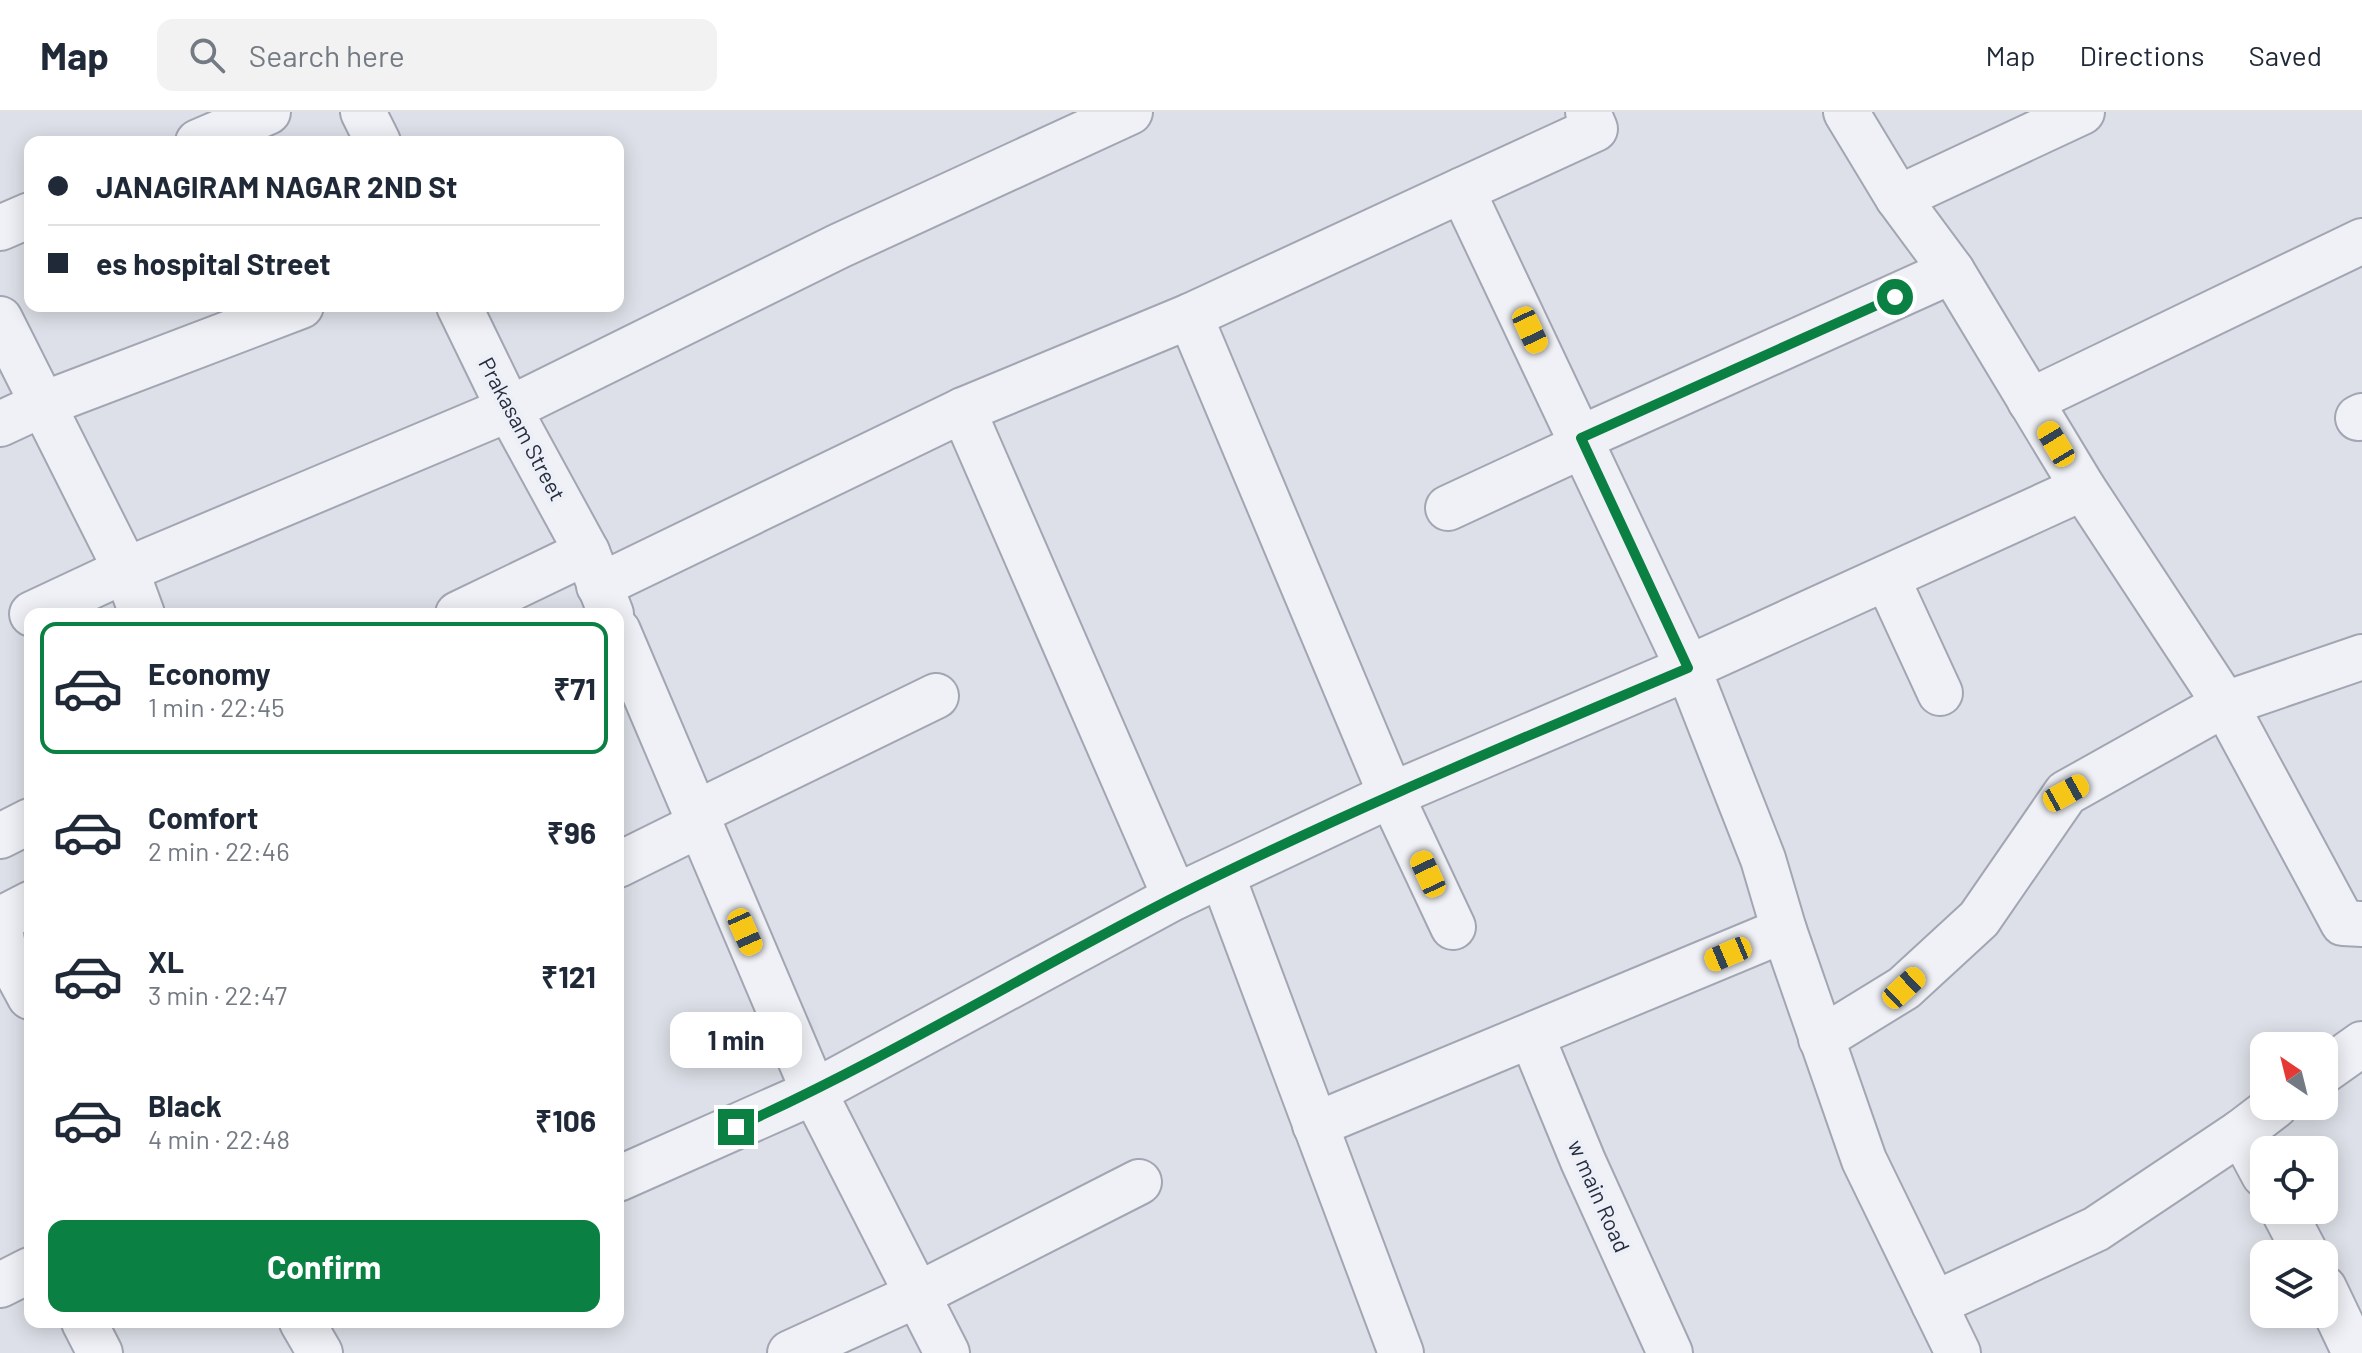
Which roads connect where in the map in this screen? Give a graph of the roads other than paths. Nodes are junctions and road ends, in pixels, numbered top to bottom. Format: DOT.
graph roads {
  1 [pos="268,112"];
  2 [pos="363,112"];
  3 [pos="1130,112"];
  4 [pos="1588,112"];
  5 [pos="1846,112"];
  6 [pos="2082,112"];
  7 [pos="212,136"];
  8 [pos="375,136"];
  9 [pos="1462,190"];
  10 [pos="1898,198"];
  11 [pos="24,218"];
  12 [pos="0,228"];
  13 [pos="2362,241"];
  14 [pos="1952,271"];
  15 [pos="285,312"];
  16 [pos="462,312"];
  17 [pos="1190,316"];
  18 [pos="0,319"];
  19 [pos="2030,401"];
  20 [pos="41,405"];
  21 [pos="509,409"];
  22 [pos="963,410"];
  23 [pos="0,424"];
  24 [pos="1582,441"];
  25 [pos="2083,488"];
  26 [pos="1448,508"];
  27 [pos="126,570"];
  28 [pos="1887,578"];
  29 [pos="599,584"];
  30 [pos="44,608"];
  31 [pos="140,608"];
  32 [pos="486,608"];
  33 [pos="24,617"];
  34 [pos="0,629"];
  35 [pos="624,645"];
  36 [pos="2362,657"];
  37 [pos="1688,668"];
  38 [pos="1940,693"];
  39 [pos="936,696"];
  40 [pos="2225,704"];
  41 [pos="1391,795"];
  42 [pos="697,820"];
  43 [pos="24,824"];
  44 [pos="0,836"];
  45 [pos="624,862"];
  46 [pos="1222,875"];
  47 [pos="1175,897"];
  48 [pos="24,907"];
  49 [pos="2362,924"];
  50 [pos="0,927"];
  51 [pos="1453,927"];
  52 [pos="1784,930"];
  53 [pos="24,986"];
  54 [pos="1532,1037"];
  55 [pos="1821,1039"];
  56 [pos="2362,1044"];
  57 [pos="2338,1061"];
  58 [pos="814,1092"];
  59 [pos="2257,1120"];
  60 [pos="1315,1125"];
  61 [pos="624,1176"];
  62 [pos="1139,1182"];
  63 [pos="24,1273"];
  64 [pos="0,1285"];
  65 [pos="917,1295"];
  66 [pos="1934,1304"];
  67 [pos="2338,1317"];
  68 [pos="87,1328"];
  69 [pos="305,1328"];
  70 [pos="100,1353"];
  71 [pos="320,1353"];
  72 [pos="790,1353"];
  73 [pos="947,1353"];
  74 [pos="1401,1353"];
  75 [pos="1670,1353"];
  76 [pos="1958,1353"];
  77 [pos="2355,1353"];
  1 -- 7 [label="street"];
  2 -- 8 [label="street"];
  3 -- 21 [label="street"];
  4 -- 9 [label="street"];
  5 -- 10 [label="street"];
  6 -- 10 [label="street"];
  9 -- 17 [label="street"];
  9 -- 24 [label="street"];
  10 -- 14 [label="street"];
  11 -- 12 [label="street"];
  13 -- 19 [label="street"];
  14 -- 19 [label="street"];
  14 -- 24 [label="street"];
  15 -- 20 [label="street"];
  16 -- 21 [label="street, Prakasam Street"];
  17 -- 22 [label="street"];
  17 -- 41 [label="street"];
  18 -- 20 [label="street"];
  19 -- 25 [label="street"];
  20 -- 23 [label="street"];
  20 -- 27 [label="street"];
  21 -- 27 [label="street"];
  21 -- 29 [label="street, Prakasam Street"];
  22 -- 29 [label="street"];
  22 -- 47 [label="street"];
  24 -- 26 [label="street"];
  24 -- 37 [label="street"];
  25 -- 28 [label="street"];
  25 -- 40 [label="street"];
  27 -- 30 [label="street"];
  27 -- 31 [label="street"];
  28 -- 37 [label="street"];
  28 -- 38 [label="street"];
  29 -- 32 [label="street"];
  33 -- 34 [label="street"];
  35 -- 42 [label="street"];
  36 -- 40 [label="street"];
  37 -- 41 [label="street"];
  37 -- 52 [label="street"];
  39 -- 42 [label="street"];
  40 -- 49 [label="street"];
  40 -- 55 [label="street"];
  41 -- 46 [label="street"];
  41 -- 51 [label="street"];
  42 -- 45 [label="street"];
  42 -- 58 [label="street"];
  43 -- 44 [label="street"];
  46 -- 47 [label="street"];
  46 -- 60 [label="street"];
  47 -- 58 [label="street"];
  48 -- 50 [label="street"];
  50 -- 53 [label="street"];
  52 -- 54 [label="street"];
  52 -- 55 [label="street"];
  54 -- 60 [label="street"];
  54 -- 75 [label="street, w main Road"];
  55 -- 66 [label="street"];
  56 -- 57 [label="street"];
  58 -- 61 [label="street"];
  58 -- 65 [label="street"];
  59 -- 66 [label="street"];
  60 -- 74 [label="street"];
  62 -- 65 [label="street"];
  63 -- 64 [label="street"];
  65 -- 72 [label="street"];
  65 -- 73 [label="street"];
  66 -- 76 [label="street"];
  67 -- 77 [label="street"];
  68 -- 70 [label="street"];
  69 -- 71 [label="street"];
}
